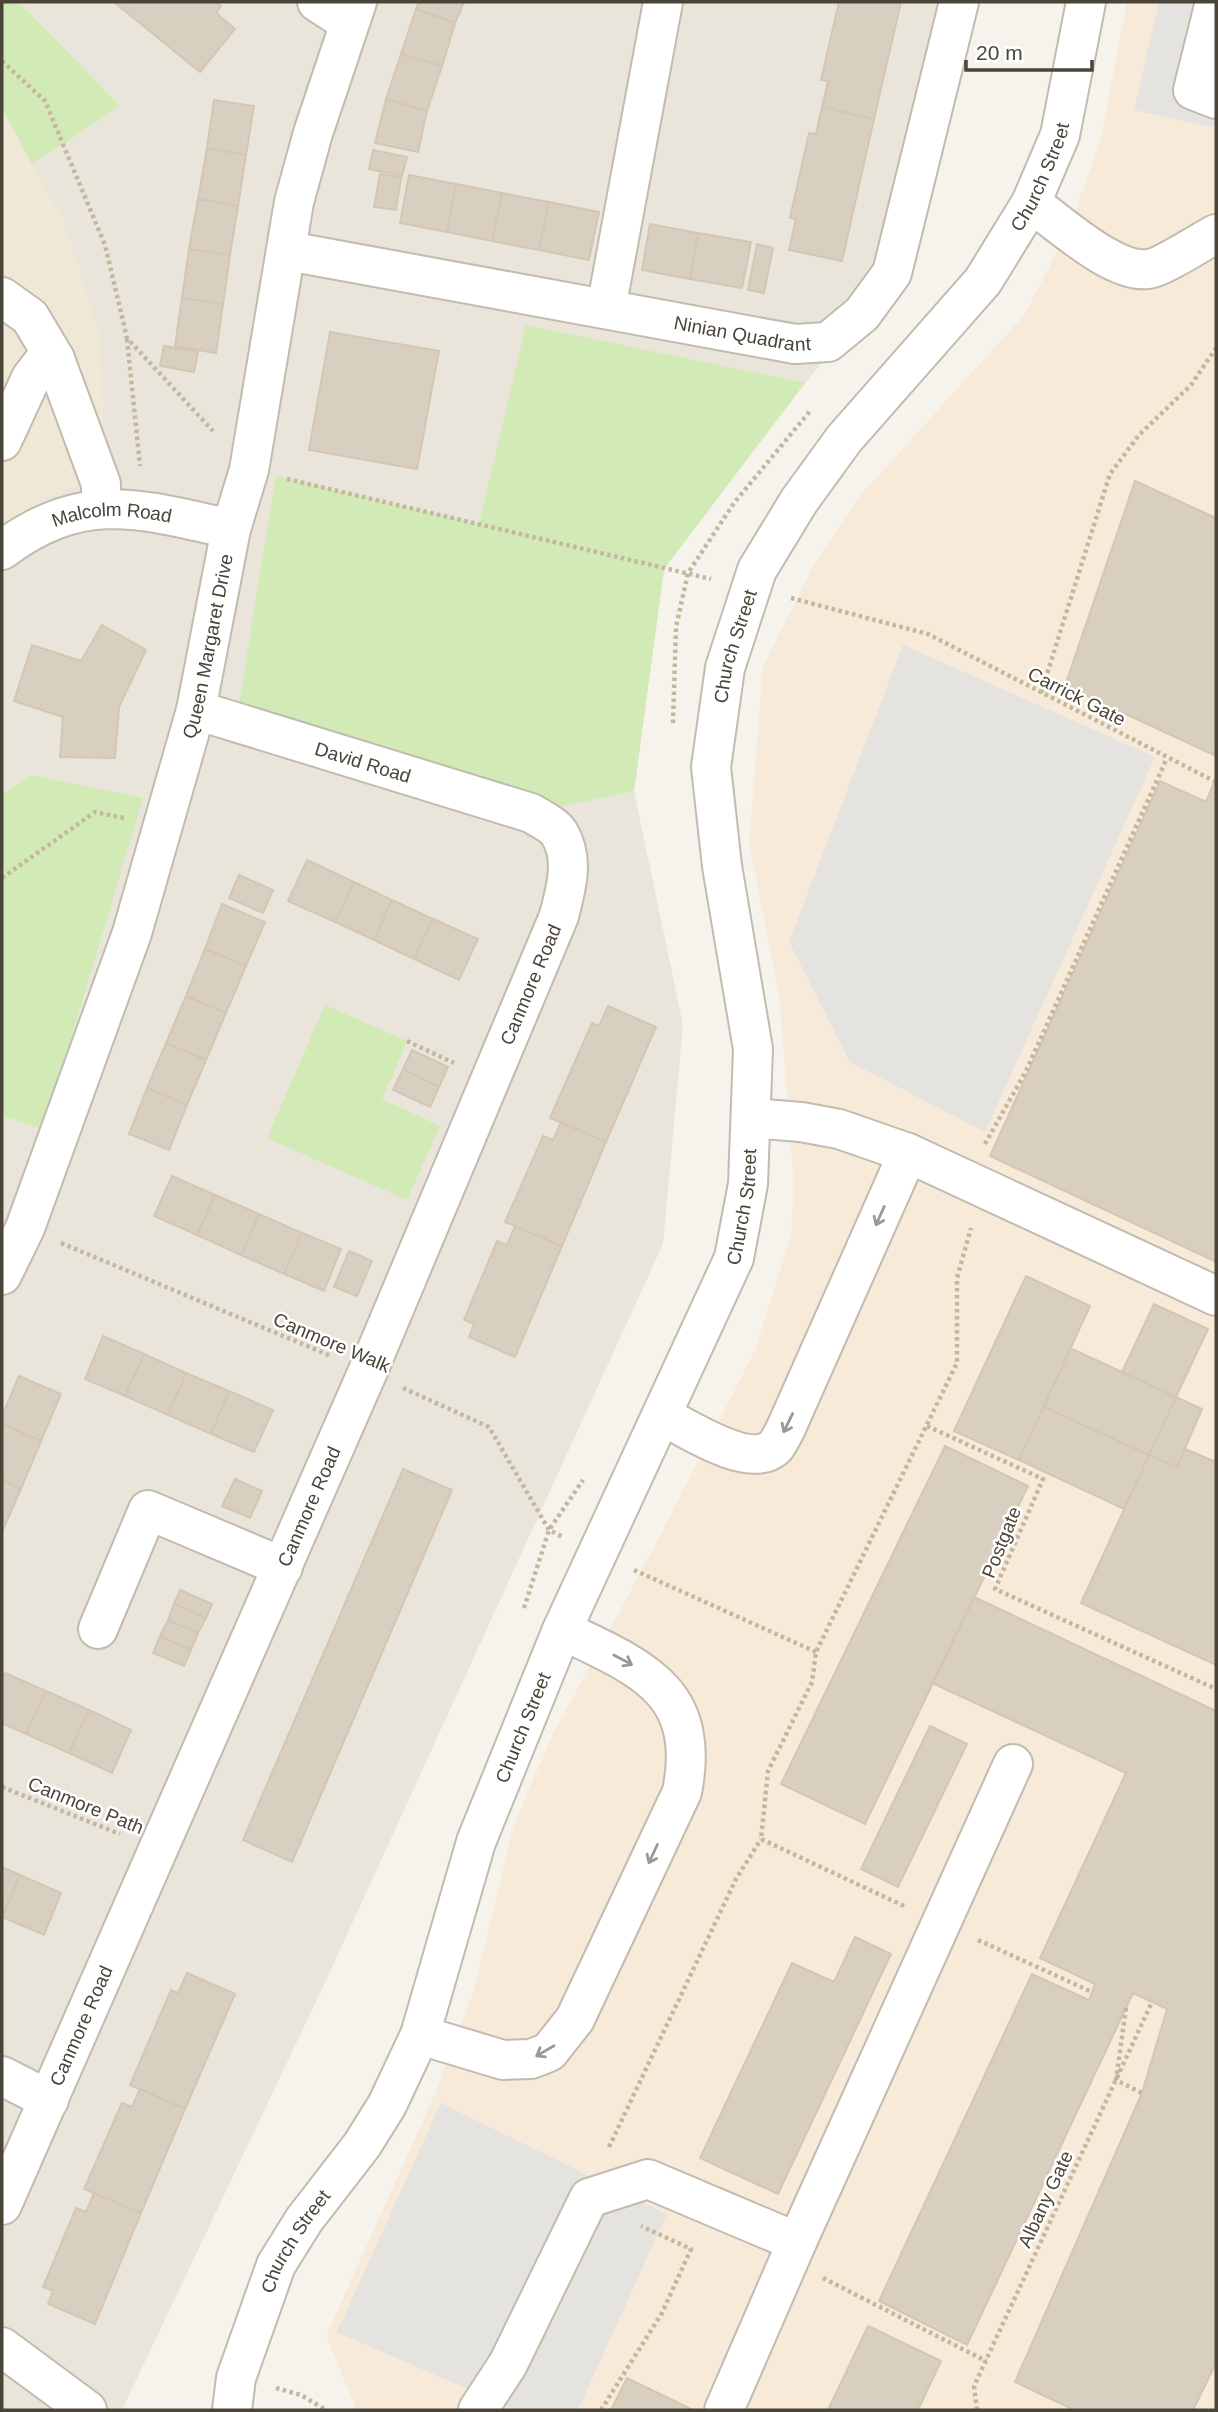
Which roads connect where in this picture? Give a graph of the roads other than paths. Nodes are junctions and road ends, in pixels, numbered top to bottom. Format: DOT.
graph roads {
  1 [pos="663,2"];
  2 [pos="959,2"];
  3 [pos="1086,2"];
  4 [pos="1215,2"];
  5 [pos="341,9"];
  6 [pos="1216,99"];
  7 [pos="1031,203"];
  8 [pos="1216,234"];
  9 [pos="288,251"];
  10 [pos="2,297"];
  11 [pos="607,309"];
  12 [pos="55,359"];
  13 [pos="2,440"];
  14 [pos="100,508"];
  15 [pos="231,529"];
  16 [pos="6,540"];
  17 [pos="196,710"];
  18 [pos="531,813"];
  19 [pos="752,1118"];
  20 [pos="908,1153"];
  21 [pos="2,1275"];
  22 [pos="1216,1296"];
  23 [pos="663,1416"];
  24 [pos="283,1567"];
  25 [pos="98,1629"];
  26 [pos="562,1630"];
  27 [pos="1013,1764"];
  28 [pos="420,2035"];
  29 [pos="2,2076"];
  30 [pos="49,2100"];
  31 [pos="2,2205"];
  32 [pos="793,2251"];
  33 [pos="2,2347"];
  34 [pos="234,2394"];
  35 [pos="87,2410"];
  36 [pos="478,2410"];
  37 [pos="724,2410"];
  1 -- 11 [label="street"];
  2 -- 11 [label="street, Ninian Quadrant"];
  3 -- 7 [label="street, Church Street"];
  4 -- 6 [label="street"];
  5 -- 9 [label="street, Queen Margaret Drive"];
  7 -- 8 [label="street"];
  7 -- 19 [label="street, Church Street"];
  9 -- 11 [label="street, Ninian Quadrant"];
  9 -- 15 [label="street, Queen Margaret Drive"];
  10 -- 12 [label="street"];
  12 -- 13 [label="street"];
  12 -- 14 [label="street"];
  14 -- 15 [label="street, Malcolm Road"];
  14 -- 16 [label="street, Malcolm Road"];
  15 -- 17 [label="street, Queen Margaret Drive"];
  17 -- 18 [label="street, David Road"];
  17 -- 21 [label="street, Queen Margaret Drive"];
  18 -- 24 [label="street, Canmore Road"];
  19 -- 20 [label="street"];
  19 -- 23 [label="street, Church Street"];
  20 -- 22 [label="street"];
  20 -- 23 [label="street, one-way"];
  23 -- 26 [label="street, Church Street"];
  24 -- 25 [label="street"];
  24 -- 30 [label="street, Canmore Road"];
  26 -- 28 [label="street, Church Street"];
  26 -- 28 [label="street, one-way"];
  27 -- 32 [label="street"];
  28 -- 34 [label="street, Church Street"];
  29 -- 30 [label="street"];
  30 -- 31 [label="street, Canmore Road"];
  32 -- 36 [label="street"];
  32 -- 37 [label="street"];
  33 -- 35 [label="street"];
}
